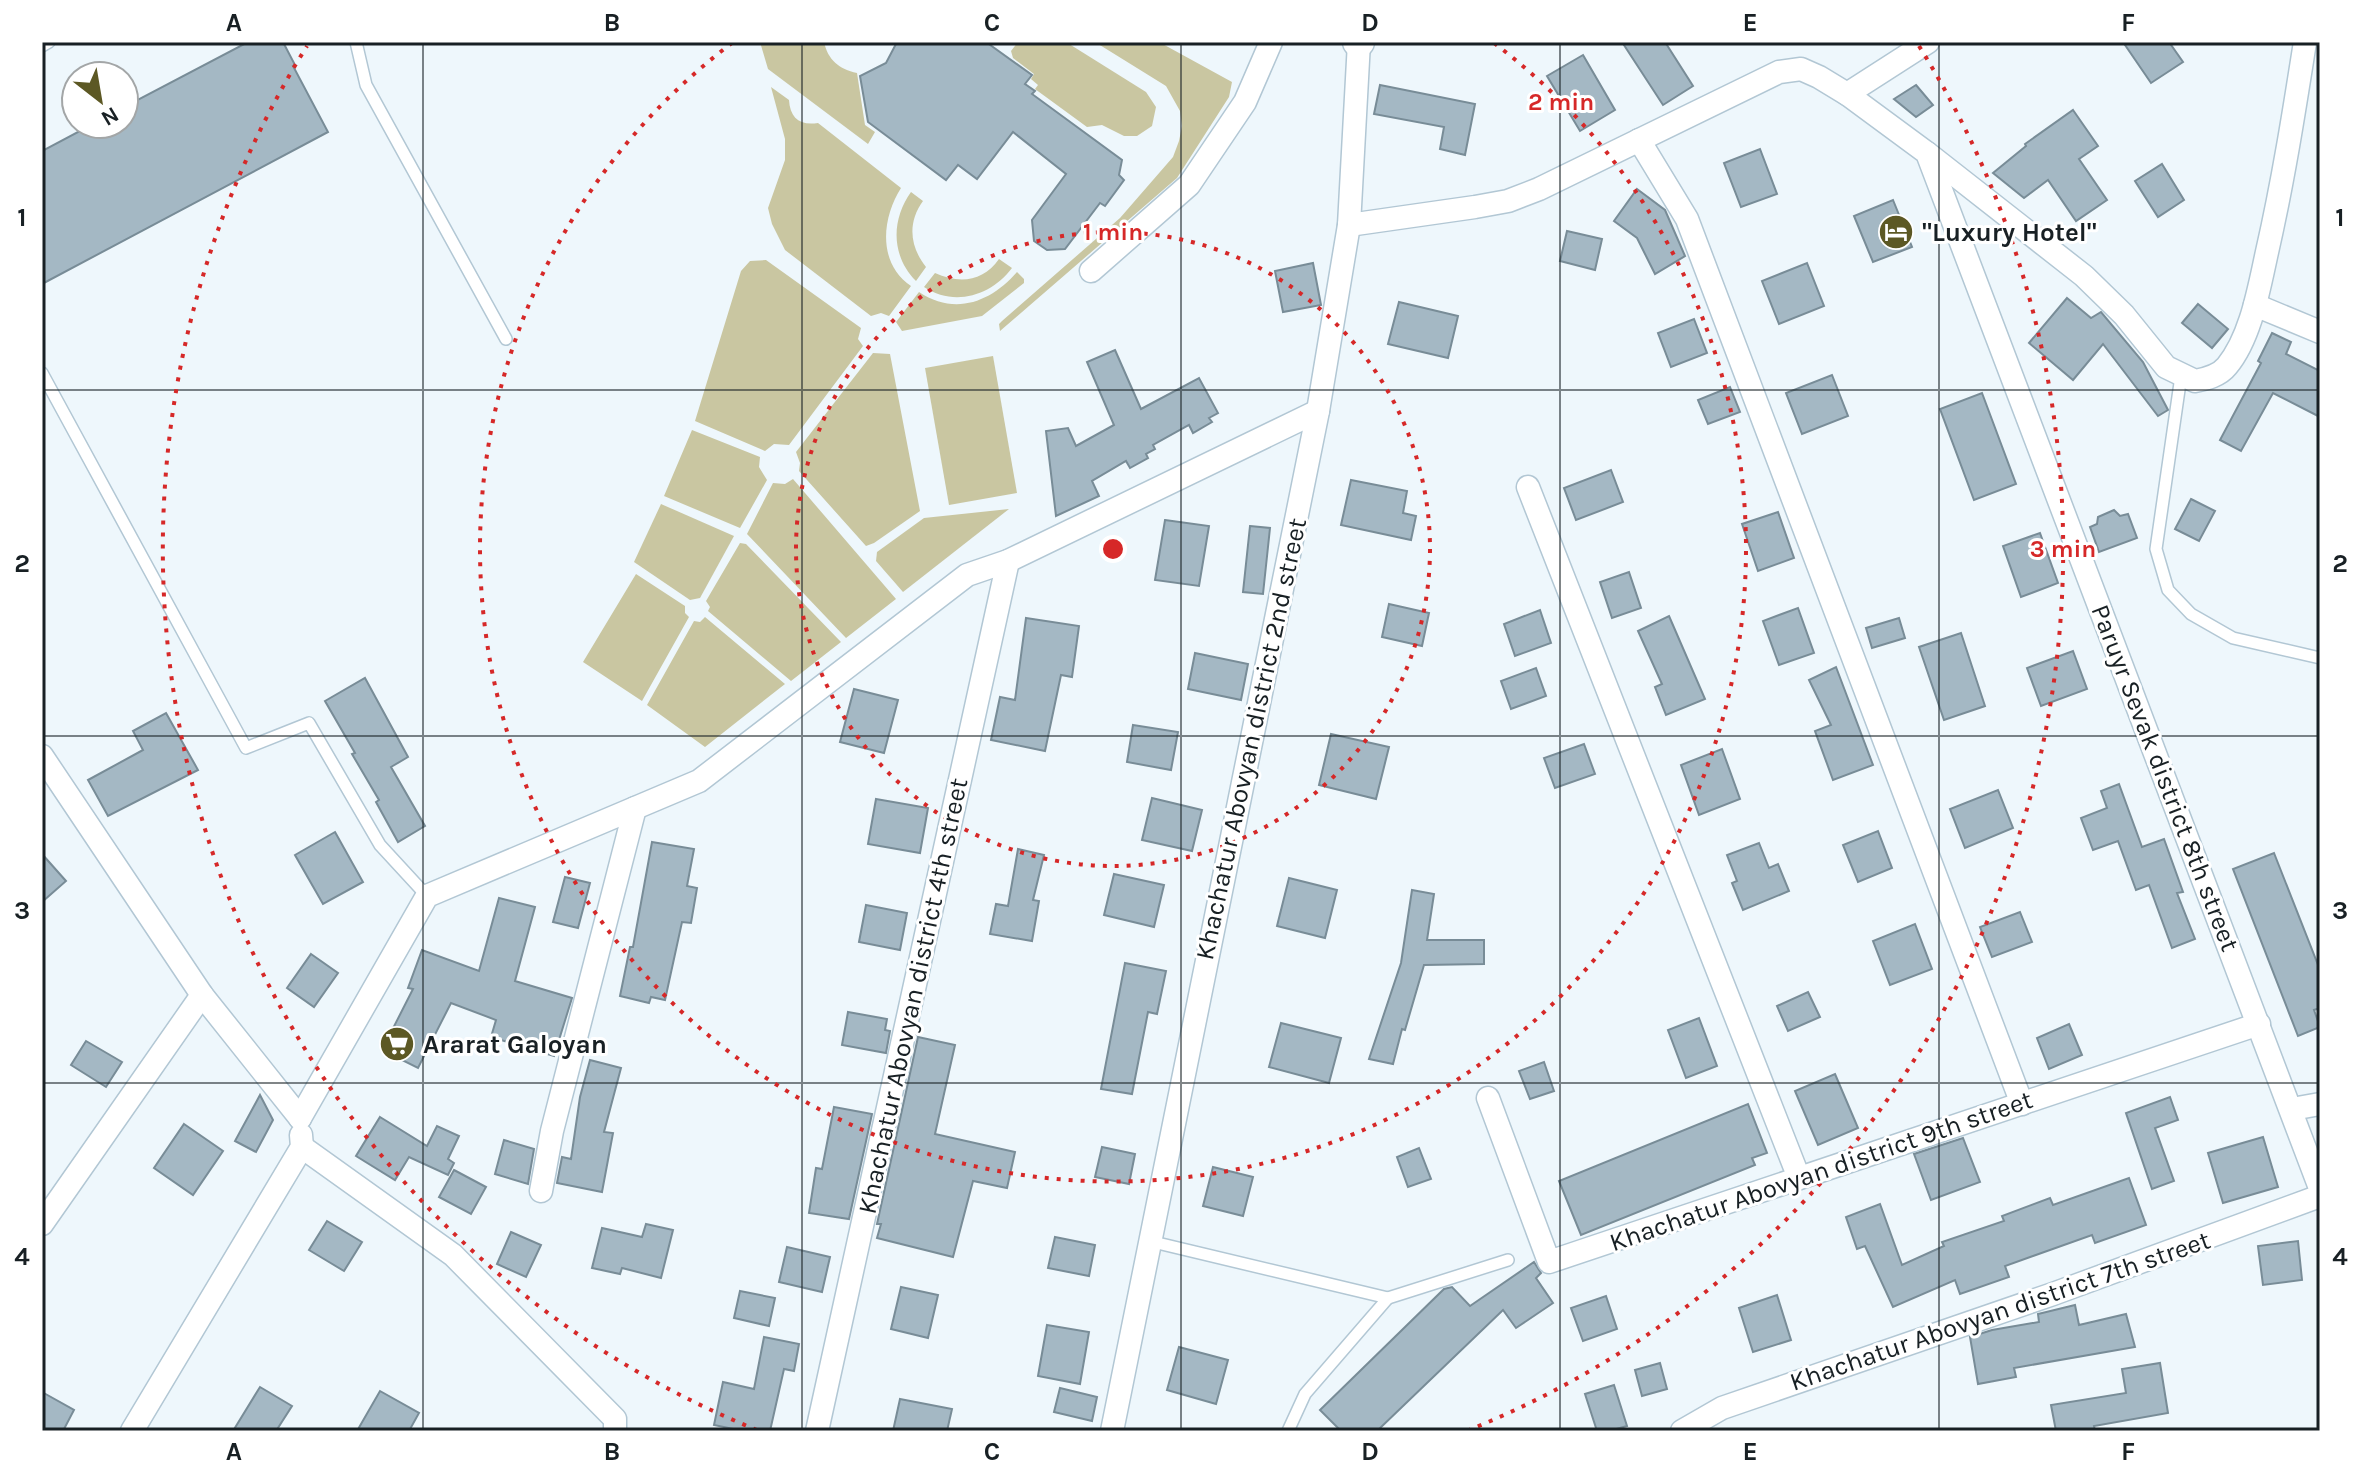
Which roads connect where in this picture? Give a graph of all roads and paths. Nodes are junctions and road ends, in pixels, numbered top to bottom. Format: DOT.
graph roads {
  1 [pos="49,42"];
  2 [pos="356,42"];
  3 [pos="1271,42"];
  4 [pos="1358,42"];
  5 [pos="1928,42"];
  6 [pos="2305,42"];
  7 [pos="42,46"];
  8 [pos="1847,94"];
  9 [pos="1639,140"];
  10 [pos="1927,153"];
  11 [pos="1349,225"];
  12 [pos="1091,271"];
  13 [pos="2255,305"];
  14 [pos="2320,332"];
  15 [pos="506,339"];
  16 [pos="42,373"];
  17 [pos="2181,376"];
  18 [pos="1318,411"];
  19 [pos="1528,487"];
  20 [pos="1008,561"];
  21 [pos="2320,658"];
  22 [pos="42,756"];
  23 [pos="635,808"];
  24 [pos="427,896"];
  25 [pos="202,995"];
  26 [pos="2259,1024"];
  27 [pos="1488,1098"];
  28 [pos="2022,1104"];
  29 [pos="2320,1104"];
  30 [pos="2292,1109"];
  31 [pos="300,1118"];
  32 [pos="302,1147"];
  33 [pos="1799,1178"];
  34 [pos="2320,1188"];
  35 [pos="541,1191"];
  36 [pos="2320,1196"];
  37 [pos="42,1224"];
  38 [pos="1149,1241"];
  39 [pos="1508,1260"];
  40 [pos="1388,1298"];
  41 [pos="620,1427"];
  42 [pos="132,1431"];
  43 [pos="817,1431"];
  44 [pos="1112,1431"];
  45 [pos="1288,1431"];
  46 [pos="1682,1431"];
  1 -- 7 [label="lane"];
  2 -- 15 [label="lane"];
  3 -- 12 [label="street"];
  4 -- 11 [label="street, Khachatur Abovyan district 2nd street"];
  5 -- 8 [label="street"];
  6 -- 13 [label="street"];
  8 -- 9 [label="street"];
  8 -- 10 [label="street"];
  9 -- 11 [label="street"];
  9 -- 28 [label="street"];
  10 -- 17 [label="street"];
  10 -- 26 [label="street, Paruyr Sevak district 8th street"];
  11 -- 18 [label="street, Khachatur Abovyan district 2nd street"];
  13 -- 14 [label="street"];
  13 -- 17 [label="street"];
  16 -- 24 [label="lane"];
  17 -- 21 [label="lane"];
  18 -- 20 [label="street"];
  18 -- 38 [label="street, Khachatur Abovyan district 2nd street"];
  19 -- 33 [label="street"];
  20 -- 23 [label="street"];
  20 -- 43 [label="street, Khachatur Abovyan district 4th street"];
  22 -- 25 [label="street"];
  23 -- 24 [label="street"];
  23 -- 35 [label="street"];
  24 -- 31 [label="street"];
  25 -- 31 [label="street"];
  25 -- 37 [label="street"];
  26 -- 28 [label="street, Khachatur Abovyan district 9th street"];
  26 -- 30 [label="street, Paruyr Sevak district 8th street"];
  27 -- 33 [label="street, Khachatur Abovyan district 9th street"];
  28 -- 33 [label="street, Khachatur Abovyan district 9th street"];
  29 -- 30 [label="street"];
  30 -- 34 [label="street, Paruyr Sevak district 8th street"];
  31 -- 32 [label="street"];
  32 -- 41 [label="street"];
  32 -- 42 [label="street"];
  36 -- 46 [label="street, Khachatur Abovyan district 7th street"];
  38 -- 40 [label="lane"];
  38 -- 44 [label="street, Khachatur Abovyan district 2nd street"];
  39 -- 40 [label="lane"];
  40 -- 45 [label="lane"];
}
